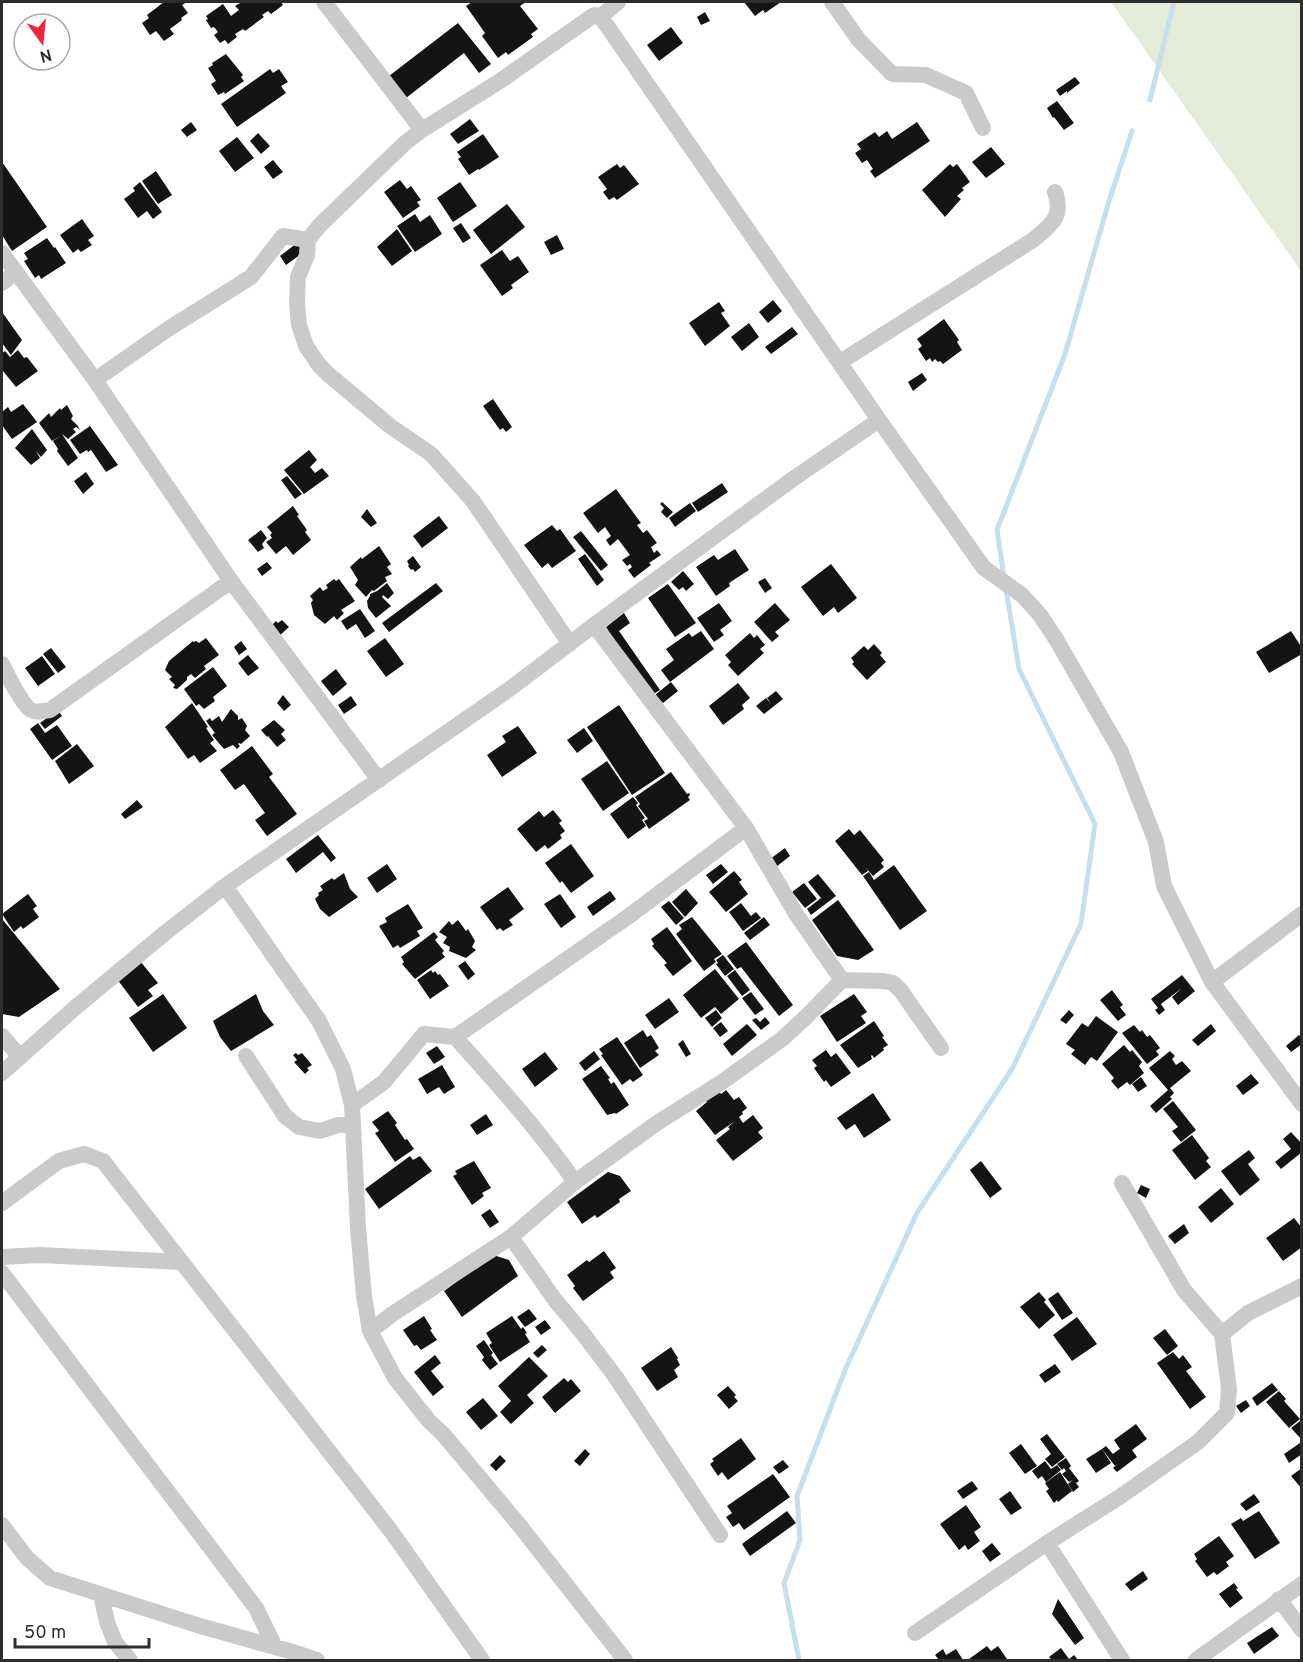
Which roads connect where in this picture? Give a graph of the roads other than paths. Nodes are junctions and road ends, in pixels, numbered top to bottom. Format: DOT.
graph roads {
  1 [pos="324,2"];
  2 [pos="618,2"];
  3 [pos="832,2"];
  4 [pos="600,16"];
  5 [pos="983,128"];
  6 [pos="422,130"];
  7 [pos="1055,192"];
  8 [pos="308,240"];
  9 [pos="2,253"];
  10 [pos="8,278"];
  11 [pos="840,362"];
  12 [pos="95,380"];
  13 [pos="879,420"];
  14 [pos="231,581"];
  15 [pos="594,625"];
  16 [pos="570,644"];
  17 [pos="2,664"];
  18 [pos="380,780"];
  19 [pos="746,828"];
  20 [pos="225,886"];
  21 [pos="1302,914"];
  22 [pos="842,980"];
  23 [pos="1212,982"];
  24 [pos="2,1036"];
  25 [pos="455,1037"];
  26 [pos="941,1048"];
  27 [pos="246,1056"];
  28 [pos="20,1057"];
  29 [pos="2,1073"];
  30 [pos="1302,1104"];
  31 [pos="352,1106"];
  32 [pos="353,1125"];
  33 [pos="575,1182"];
  34 [pos="1122,1183"];
  35 [pos="2,1203"];
  36 [pos="511,1237"];
  37 [pos="2,1257"];
  38 [pos="182,1262"];
  39 [pos="2,1273"];
  40 [pos="1302,1286"];
  41 [pos="370,1331"];
  42 [pos="1222,1334"];
  43 [pos="2,1524"];
  44 [pos="720,1535"];
  45 [pos="1047,1543"];
  46 [pos="1302,1584"];
  47 [pos="101,1595"];
  48 [pos="1279,1599"];
  49 [pos="1302,1630"];
  50 [pos="915,1633"];
  51 [pos="275,1647"];
  52 [pos="130,1660"];
  53 [pos="317,1660"];
  54 [pos="482,1660"];
  55 [pos="625,1660"];
  56 [pos="1122,1660"];
  57 [pos="1196,1660"];
  1 -- 6 [label="street"];
  2 -- 4 [label="street"];
  3 -- 5 [label="street"];
  4 -- 6 [label="street"];
  4 -- 11 [label="street"];
  6 -- 8 [label="street"];
  7 -- 11 [label="street"];
  8 -- 12 [label="street"];
  8 -- 16 [label="street"];
  9 -- 10 [label="street"];
  10 -- 12 [label="street"];
  11 -- 13 [label="street"];
  12 -- 14 [label="street"];
  13 -- 15 [label="street"];
  13 -- 23 [label="street"];
  14 -- 17 [label="street"];
  14 -- 18 [label="street"];
  15 -- 16 [label="street"];
  15 -- 19 [label="street"];
  16 -- 18 [label="street"];
  18 -- 20 [label="street"];
  19 -- 22 [label="street"];
  19 -- 25 [label="street"];
  20 -- 28 [label="street"];
  20 -- 31 [label="street"];
  21 -- 23 [label="street"];
  22 -- 26 [label="street"];
  22 -- 33 [label="street"];
  23 -- 30 [label="street"];
  24 -- 28 [label="street"];
  25 -- 31 [label="street"];
  25 -- 33 [label="street"];
  27 -- 32 [label="street"];
  28 -- 29 [label="street"];
  31 -- 32 [label="street"];
  32 -- 41 [label="street"];
  33 -- 36 [label="street"];
  34 -- 42 [label="street"];
  35 -- 38 [label="street"];
  36 -- 41 [label="street"];
  36 -- 44 [label="street"];
  37 -- 38 [label="street"];
  38 -- 54 [label="street"];
  39 -- 51 [label="street"];
  40 -- 42 [label="street"];
  41 -- 55 [label="street"];
  42 -- 45 [label="street"];
  43 -- 47 [label="street"];
  45 -- 50 [label="street"];
  45 -- 56 [label="street"];
  46 -- 48 [label="street"];
  47 -- 51 [label="street"];
  47 -- 52 [label="street"];
  48 -- 49 [label="street"];
  48 -- 57 [label="street"];
  51 -- 53 [label="street"];
}
